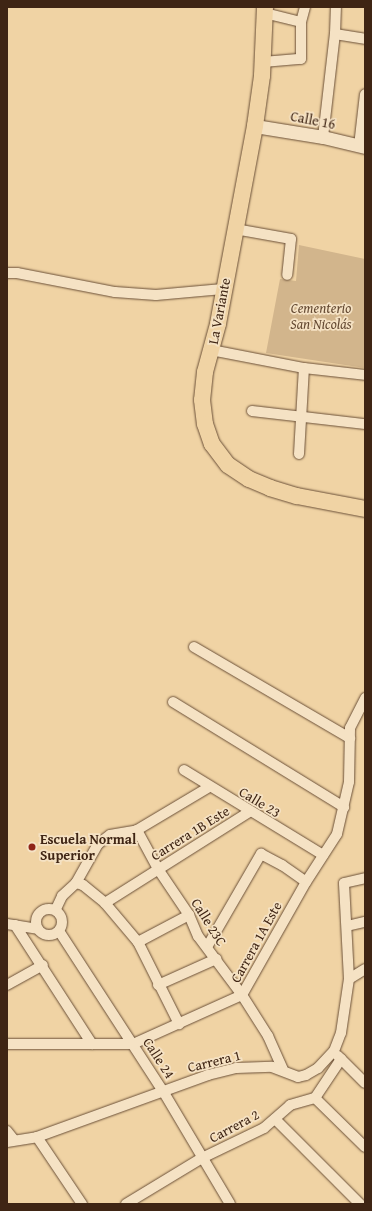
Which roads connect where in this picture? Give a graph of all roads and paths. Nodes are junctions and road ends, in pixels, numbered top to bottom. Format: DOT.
graph roads {
  1 [pos="305,7"];
  2 [pos="336,7"];
  3 [pos="265,10"];
  4 [pos="301,22"];
  5 [pos="335,34"];
  6 [pos="365,39"];
  7 [pos="263,62"];
  8 [pos="365,94"];
  9 [pos="256,126"];
  10 [pos="323,137"];
  11 [pos="362,147"];
  12 [pos="235,229"];
  13 [pos="7,273"];
  14 [pos="287,275"];
  15 [pos="224,289"];
  16 [pos="211,350"];
  17 [pos="304,368"];
  18 [pos="365,375"];
  19 [pos="252,411"];
  20 [pos="300,416"];
  21 [pos="365,424"];
  22 [pos="299,454"];
  23 [pos="365,509"];
  24 [pos="194,647"];
  25 [pos="365,698"];
  26 [pos="174,702"];
  27 [pos="350,738"];
  28 [pos="184,770"];
  29 [pos="209,787"];
  30 [pos="344,807"];
  31 [pos="249,812"];
  32 [pos="137,830"];
  33 [pos="323,855"];
  34 [pos="158,869"];
  35 [pos="365,878"];
  36 [pos="306,882"];
  37 [pos="76,883"];
  38 [pos="105,903"];
  39 [pos="56,909"];
  40 [pos="189,915"];
  41 [pos="365,922"];
  42 [pos="9,925"];
  43 [pos="346,926"];
  44 [pos="38,929"];
  45 [pos="59,932"];
  46 [pos="138,942"];
  47 [pos="207,947"];
  48 [pos="216,959"];
  49 [pos="43,965"];
  50 [pos="365,969"];
  51 [pos="349,979"];
  52 [pos="158,984"];
  53 [pos="7,985"];
  54 [pos="242,995"];
  55 [pos="178,1024"];
  56 [pos="7,1044"];
  57 [pos="92,1044"];
  58 [pos="133,1044"];
  59 [pos="334,1051"];
  60 [pos="341,1059"];
  61 [pos="283,1070"];
  62 [pos="365,1083"];
  63 [pos="163,1091"];
  64 [pos="315,1098"];
  65 [pos="275,1119"];
  66 [pos="7,1131"];
  67 [pos="37,1137"];
  68 [pos="11,1141"];
  69 [pos="365,1147"];
  70 [pos="202,1158"];
  71 [pos="82,1204"];
  72 [pos="126,1204"];
  73 [pos="230,1204"];
  74 [pos="360,1204"];
  1 -- 4 [label="street"];
  2 -- 5 [label="street"];
  3 -- 4 [label="street"];
  3 -- 7 [label="main road, La Variante"];
  4 -- 7 [label="street"];
  5 -- 6 [label="street"];
  5 -- 10 [label="street"];
  7 -- 9 [label="main road, La Variante"];
  8 -- 11 [label="street"];
  9 -- 10 [label="street, Calle 16"];
  9 -- 12 [label="main road, La Variante"];
  10 -- 11 [label="street, Calle 16"];
  12 -- 14 [label="street"];
  12 -- 15 [label="main road, La Variante"];
  13 -- 15 [label="street"];
  15 -- 16 [label="main road, La Variante"];
  16 -- 17 [label="street"];
  16 -- 23 [label="main road, La Variante"];
  17 -- 18 [label="street"];
  17 -- 20 [label="street"];
  19 -- 20 [label="street"];
  20 -- 21 [label="street"];
  20 -- 22 [label="street"];
  24 -- 27 [label="street"];
  25 -- 27 [label="street, Carrera 1A Este"];
  26 -- 30 [label="street"];
  27 -- 30 [label="street, Carrera 1A Este"];
  28 -- 29 [label="street, Calle 23"];
  29 -- 31 [label="street, Calle 23"];
  29 -- 32 [label="street"];
  30 -- 33 [label="street, Carrera 1A Este"];
  31 -- 33 [label="street, Calle 23"];
  31 -- 34 [label="street, Carrera 1B Este"];
  32 -- 34 [label="street, Calle 23C"];
  32 -- 37 [label="street"];
  33 -- 36 [label="street, Carrera 1A Este"];
  34 -- 38 [label="street, Carrera 1B Este"];
  34 -- 40 [label="street, Calle 23C"];
  35 -- 43 [label="street"];
  36 -- 47 [label="street"];
  36 -- 54 [label="street, Carrera 1A Este"];
  37 -- 38 [label="street"];
  37 -- 39 [label="street"];
  38 -- 46 [label="street"];
  39 -- 44 [label="street"];
  39 -- 45 [label="street"];
  40 -- 46 [label="street"];
  40 -- 47 [label="street, Calle 23C"];
  41 -- 43 [label="street"];
  42 -- 44 [label="street"];
  42 -- 49 [label="street"];
  43 -- 51 [label="street"];
  44 -- 45 [label="street"];
  45 -- 58 [label="street, Calle 24"];
  46 -- 52 [label="street"];
  47 -- 48 [label="street, Calle 23C"];
  48 -- 52 [label="street"];
  48 -- 54 [label="street, Calle 23C"];
  49 -- 53 [label="street"];
  49 -- 57 [label="street"];
  50 -- 51 [label="street"];
  51 -- 59 [label="street, Carrera 1"];
  52 -- 55 [label="street"];
  54 -- 55 [label="street, Carrera 1A Este"];
  54 -- 61 [label="street, Calle 23C"];
  55 -- 58 [label="street, Carrera 1A Este"];
  56 -- 57 [label="street, Carrera 1A Este"];
  57 -- 58 [label="street, Carrera 1A Este"];
  58 -- 63 [label="street, Calle 24"];
  59 -- 60 [label="street"];
  59 -- 61 [label="street, Carrera 1"];
  60 -- 62 [label="street"];
  60 -- 64 [label="street"];
  61 -- 63 [label="street, Carrera 1"];
  63 -- 67 [label="street, Carrera 1"];
  63 -- 70 [label="street, Calle 24"];
  64 -- 65 [label="street, Carrera 2"];
  64 -- 69 [label="street"];
  65 -- 70 [label="street, Carrera 2"];
  65 -- 74 [label="street"];
  66 -- 68 [label="street"];
  67 -- 68 [label="street, Carrera 1"];
  67 -- 71 [label="street"];
  70 -- 72 [label="street, Carrera 2"];
  70 -- 73 [label="street, Calle 24"];
}
